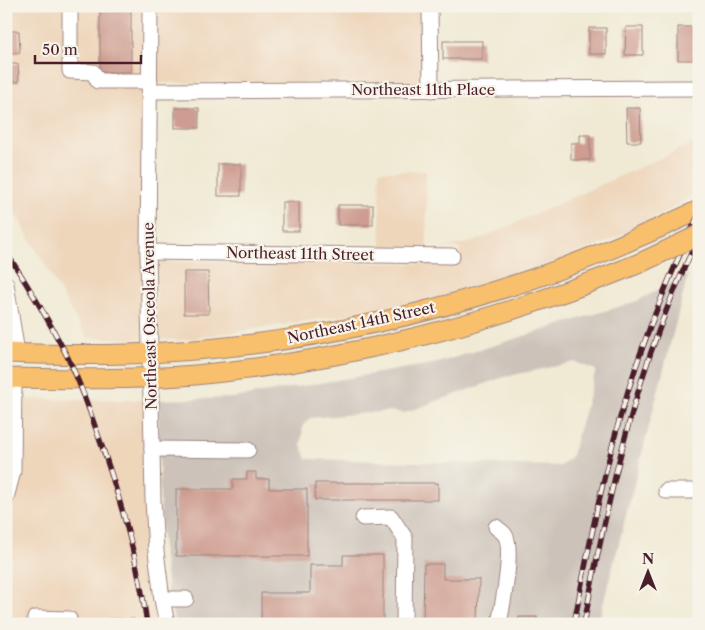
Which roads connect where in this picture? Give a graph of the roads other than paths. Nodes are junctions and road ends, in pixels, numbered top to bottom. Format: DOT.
graph roads {
  1 [pos="70,6"];
  2 [pos="150,6"];
  3 [pos="430,6"];
  4 [pos="150,86"];
  5 [pos="695,88"];
  6 [pos="431,90"];
  7 [pos="699,210"];
  8 [pos="699,235"];
  9 [pos="148,252"];
  10 [pos="452,256"];
  11 [pos="6,284"];
  12 [pos="11,353"];
  13 [pos="150,353"];
  14 [pos="10,378"];
  15 [pos="150,378"];
  16 [pos="152,449"];
  17 [pos="248,450"];
  18 [pos="666,490"];
  19 [pos="699,491"];
  20 [pos="6,498"];
  21 [pos="363,518"];
  22 [pos="496,527"];
  23 [pos="162,599"];
  24 [pos="186,599"];
  25 [pos="35,624"];
  26 [pos="69,624"];
  27 [pos="168,624"];
  28 [pos="404,624"];
  29 [pos="499,624"];
  1 -- 4 [label="street, Northeast 11th Place"];
  2 -- 4 [label="street, Northeast Osceola Avenue"];
  3 -- 6 [label="street"];
  4 -- 6 [label="street, Northeast 11th Place"];
  4 -- 9 [label="street, Northeast Osceola Avenue"];
  5 -- 6 [label="street, Northeast 11th Place"];
  7 -- 13 [label="main road, Northeast 14th Street"];
  8 -- 15 [label="main road, Northeast 14th Street, bridge"];
  9 -- 10 [label="street, Northeast 11th Street"];
  9 -- 13 [label="street, Northeast Osceola Avenue"];
  11 -- 12 [label="street"];
  12 -- 13 [label="main road, Northeast 14th Street"];
  13 -- 15 [label="street, Northeast Osceola Avenue"];
  14 -- 15 [label="main road, Northeast 14th Street"];
  14 -- 20 [label="street"];
  15 -- 16 [label="street, Northeast Osceola Avenue"];
  16 -- 17 [label="street"];
  16 -- 23 [label="street, Northeast Osceola Avenue"];
  18 -- 19 [label="street"];
  21 -- 28 [label="street"];
  22 -- 29 [label="street"];
  23 -- 24 [label="street"];
  23 -- 27 [label="street, Northeast Osceola Avenue"];
  25 -- 26 [label="street"];
}
